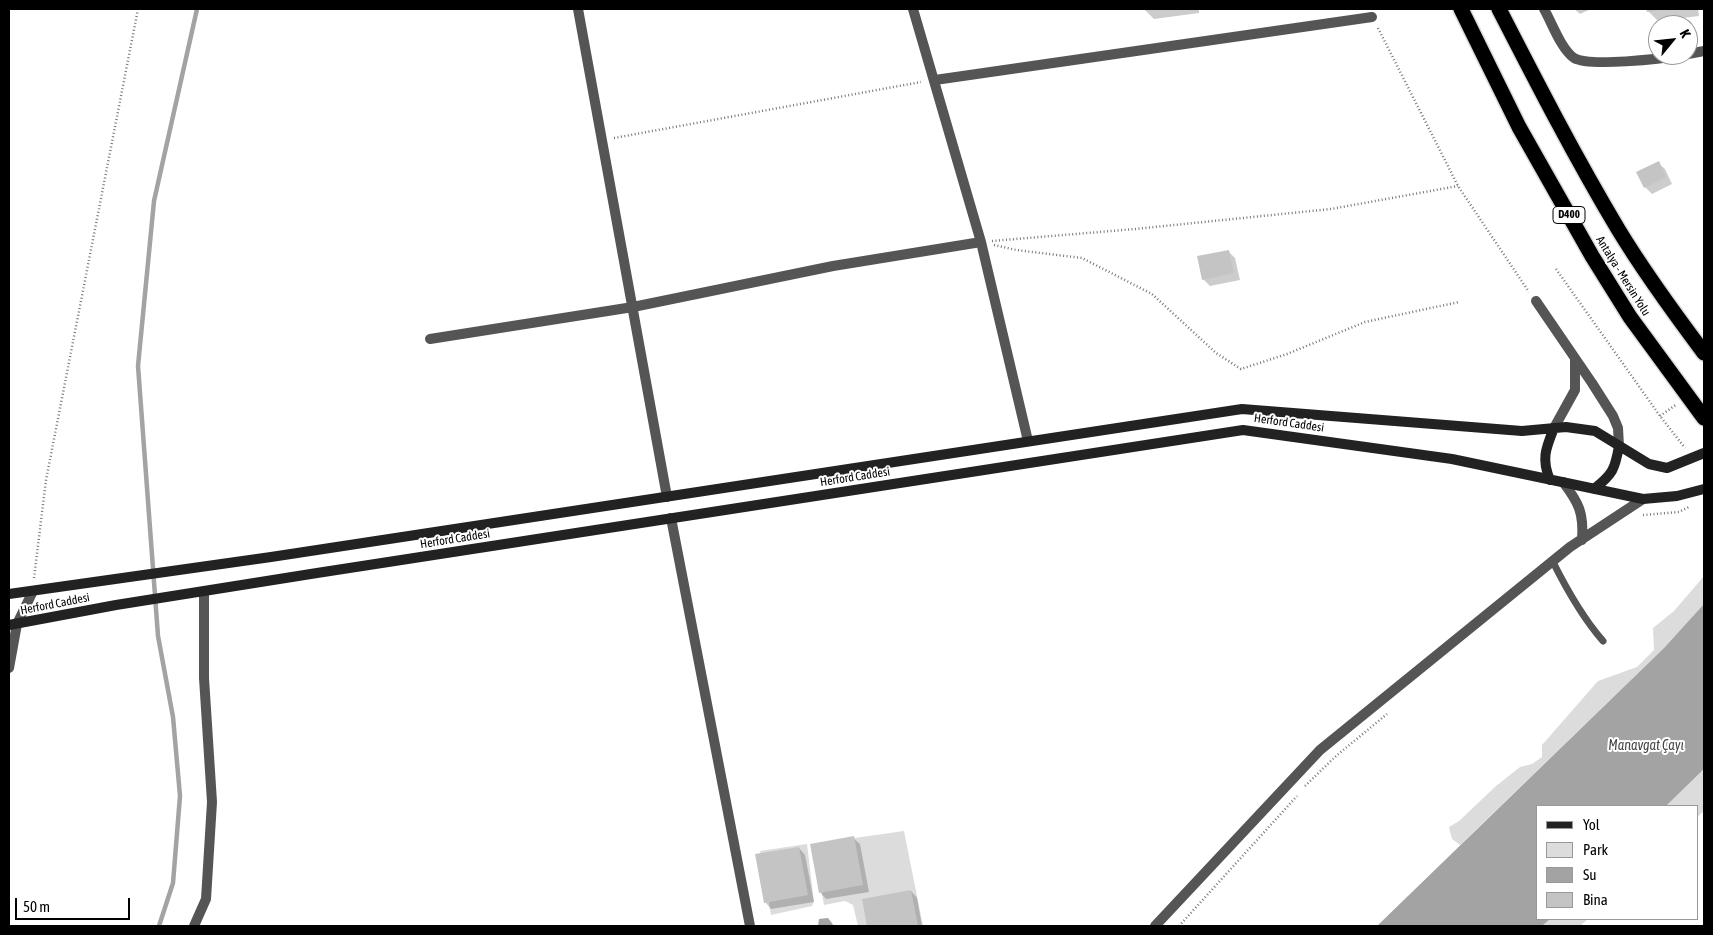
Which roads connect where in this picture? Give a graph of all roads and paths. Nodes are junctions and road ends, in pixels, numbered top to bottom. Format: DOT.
graph roads {
  1 [pos="138,9"];
  2 [pos="578,9"];
  3 [pos="913,9"];
  4 [pos="1461,9"];
  5 [pos="1499,9"];
  6 [pos="1544,9"];
  7 [pos="1372,17"];
  8 [pos="1648,59"];
  9 [pos="935,80"];
  10 [pos="602,140"];
  11 [pos="1458,186"];
  12 [pos="980,242"];
  13 [pos="1556,269"];
  14 [pos="1536,301"];
  15 [pos="1459,302"];
  16 [pos="633,307"];
  17 [pos="430,339"];
  18 [pos="1704,353"];
  19 [pos="1576,358"];
  20 [pos="1696,407"];
  21 [pos="1660,416"];
  22 [pos="1554,428"];
  23 [pos="1028,441"];
  24 [pos="1619,446"];
  25 [pos="1702,455"];
  26 [pos="1550,480"];
  27 [pos="1563,482"];
  28 [pos="1594,489"];
  29 [pos="1704,489"];
  30 [pos="667,497"];
  31 [pos="1643,499"];
  32 [pos="1696,504"];
  33 [pos="1636,515"];
  34 [pos="671,518"];
  35 [pos="1582,540"];
  36 [pos="1553,562"];
  37 [pos="33,591"];
  38 [pos="202,592"];
  39 [pos="9,594"];
  40 [pos="13,625"];
  41 [pos="1603,641"];
  42 [pos="9,668"];
  43 [pos="1389,712"];
  44 [pos="1303,788"];
  45 [pos="1296,796"];
  46 [pos="194,926"];
  47 [pos="750,926"];
  48 [pos="1155,926"];
  49 [pos="1179,926"];
  1 -- 37 [label="path"];
  2 -- 10 [label="street"];
  3 -- 9 [label="street"];
  4 -- 20 [label="highway, Antalya - Mersin Yolu / D400"];
  5 -- 18 [label="highway, Antalya - Mersin Yolu / D400"];
  6 -- 8 [label="street"];
  7 -- 9 [label="street"];
  7 -- 11 [label="path"];
  9 -- 10 [label="path"];
  9 -- 12 [label="street"];
  10 -- 16 [label="street"];
  11 -- 12 [label="path"];
  11 -- 14 [label="path"];
  12 -- 15 [label="path"];
  12 -- 16 [label="street"];
  12 -- 23 [label="street"];
  13 -- 21 [label="path"];
  14 -- 19 [label="street"];
  16 -- 17 [label="street"];
  16 -- 30 [label="street"];
  19 -- 22 [label="street"];
  19 -- 24 [label="street"];
  20 -- 21 [label="path"];
  21 -- 25 [label="path"];
  22 -- 23 [label="main road, Herford Caddesi"];
  22 -- 24 [label="main road, Herford Caddesi"];
  22 -- 26 [label="main road"];
  23 -- 30 [label="main road, Herford Caddesi"];
  24 -- 25 [label="main road, Herford Caddesi"];
  24 -- 28 [label="main road"];
  26 -- 27 [label="main road, Herford Caddesi"];
  26 -- 34 [label="main road, Herford Caddesi"];
  27 -- 28 [label="main road, Herford Caddesi"];
  27 -- 35 [label="street"];
  28 -- 31 [label="main road, Herford Caddesi"];
  29 -- 31 [label="main road, Herford Caddesi"];
  30 -- 37 [label="main road, Herford Caddesi"];
  31 -- 35 [label="street"];
  32 -- 33 [label="path"];
  34 -- 38 [label="main road, Herford Caddesi"];
  34 -- 47 [label="street"];
  35 -- 36 [label="street"];
  36 -- 41 [label="lane"];
  36 -- 48 [label="street"];
  37 -- 39 [label="main road, Herford Caddesi"];
  37 -- 40 [label="street"];
  38 -- 40 [label="main road, Herford Caddesi"];
  38 -- 46 [label="street"];
  40 -- 42 [label="street"];
  43 -- 44 [label="path"];
  45 -- 49 [label="path"];
}
